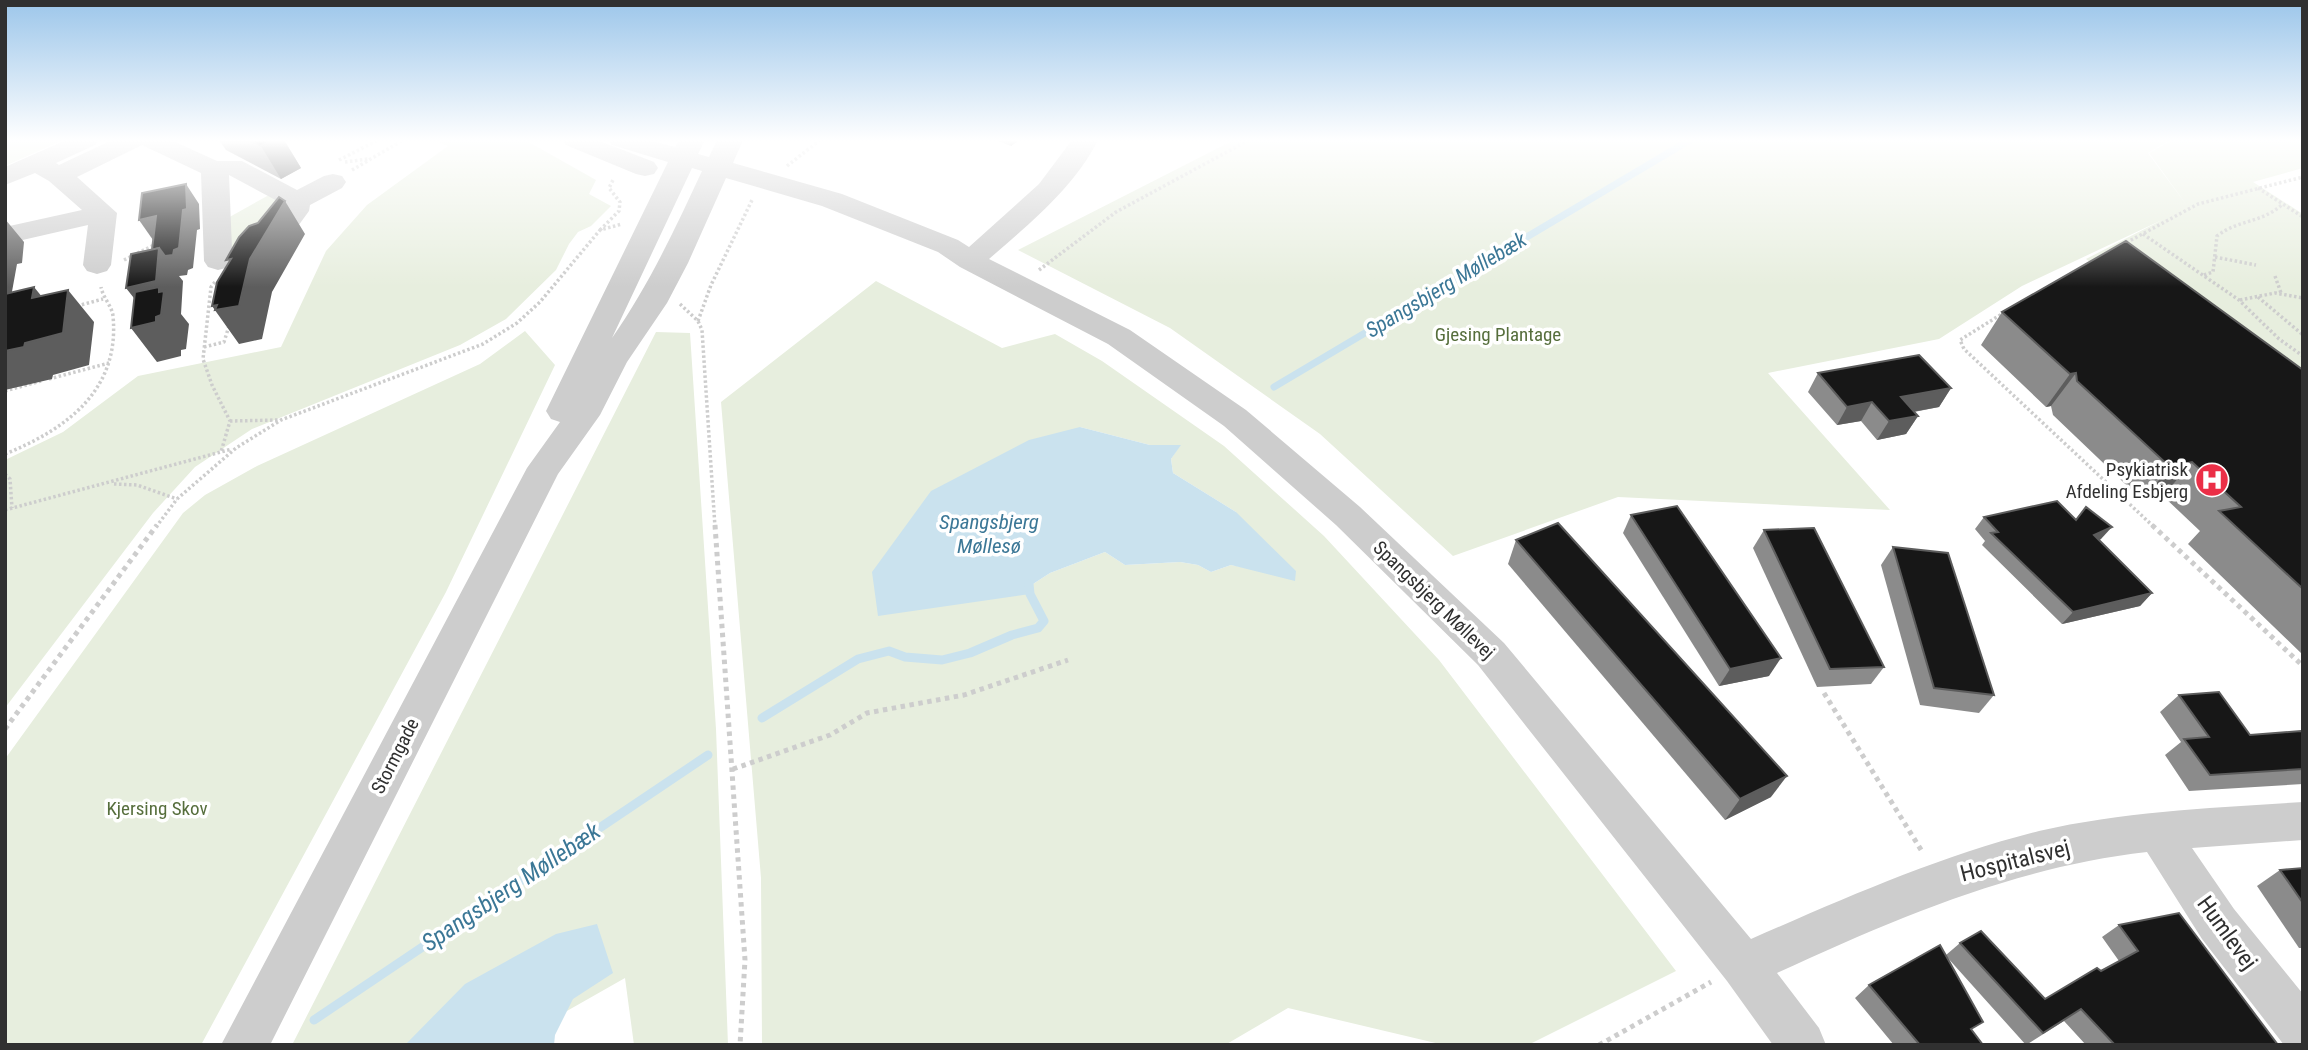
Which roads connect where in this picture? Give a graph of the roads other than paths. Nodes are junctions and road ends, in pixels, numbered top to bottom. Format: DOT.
graph roads {
  1 [pos="72,189"];
  2 [pos="215,189"];
  3 [pos="274,189"];
  4 [pos="312,189"];
  5 [pos="683,189"];
  6 [pos="685,189"];
  7 [pos="724,189"];
  8 [pos="1048,189"];
  9 [pos="297,201"];
  10 [pos="103,214"];
  11 [pos="5,236"];
  12 [pos="970,261"];
  13 [pos="98,268"];
  14 [pos="544,468"];
  15 [pos="2303,821"];
  16 [pos="2157,831"];
  17 [pos="1743,965"];
  18 [pos="2303,1031"];
  19 [pos="245,1045"];
  20 [pos="1802,1045"];
  1 -- 10 [label="street"];
  2 -- 9 [label="street"];
  3 -- 9 [label="street"];
  4 -- 9 [label="street"];
  5 -- 14 [label="street, Stormgade"];
  6 -- 14 [label="street, Stormgade"];
  7 -- 12 [label="street, Spangsbjerg Møllevej"];
  8 -- 12 [label="street"];
  10 -- 11 [label="street"];
  10 -- 13 [label="street"];
  12 -- 17 [label="street, Spangsbjerg Møllevej"];
  14 -- 19 [label="street, Stormgade"];
  15 -- 16 [label="street, Hospitalsvej"];
  16 -- 17 [label="street, Hospitalsvej"];
  16 -- 18 [label="street, Humlevej"];
  17 -- 20 [label="street, Spangsbjerg Møllevej"];
}
